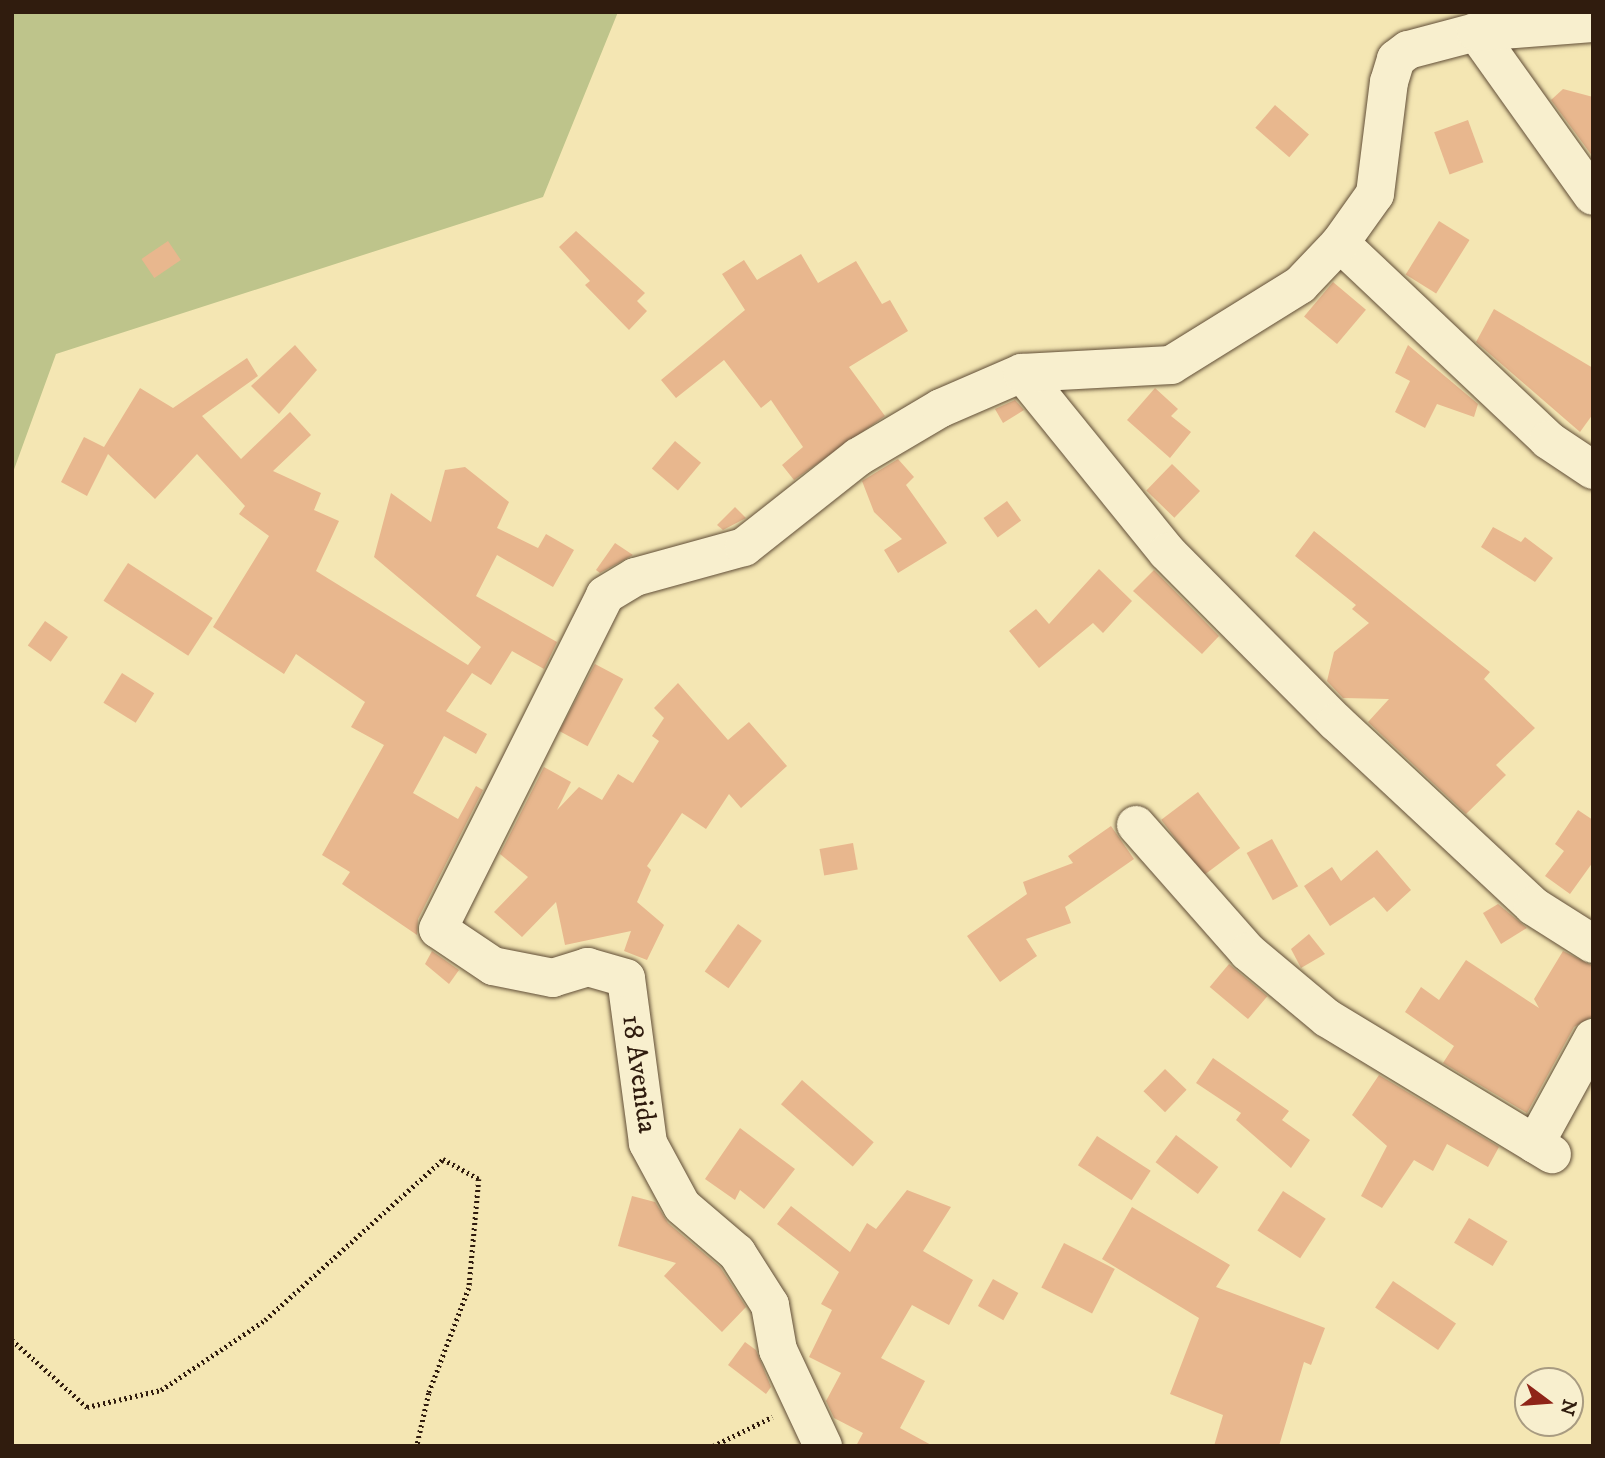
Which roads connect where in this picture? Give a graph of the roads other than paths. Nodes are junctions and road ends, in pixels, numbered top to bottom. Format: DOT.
graph roads {
  1 [pos="1593,23"];
  2 [pos="1476,32"];
  3 [pos="1593,196"];
  4 [pos="1340,243"];
  5 [pos="1022,373"];
  6 [pos="1593,470"];
  7 [pos="1136,825"];
  8 [pos="1593,944"];
  9 [pos="1593,1038"];
  10 [pos="822,1446"];
  1 -- 2 [label="street"];
  2 -- 3 [label="street"];
  2 -- 4 [label="street"];
  4 -- 5 [label="street"];
  4 -- 6 [label="street"];
  5 -- 8 [label="street"];
  5 -- 10 [label="street, 18 Avenida"];
  7 -- 9 [label="street"];
}
